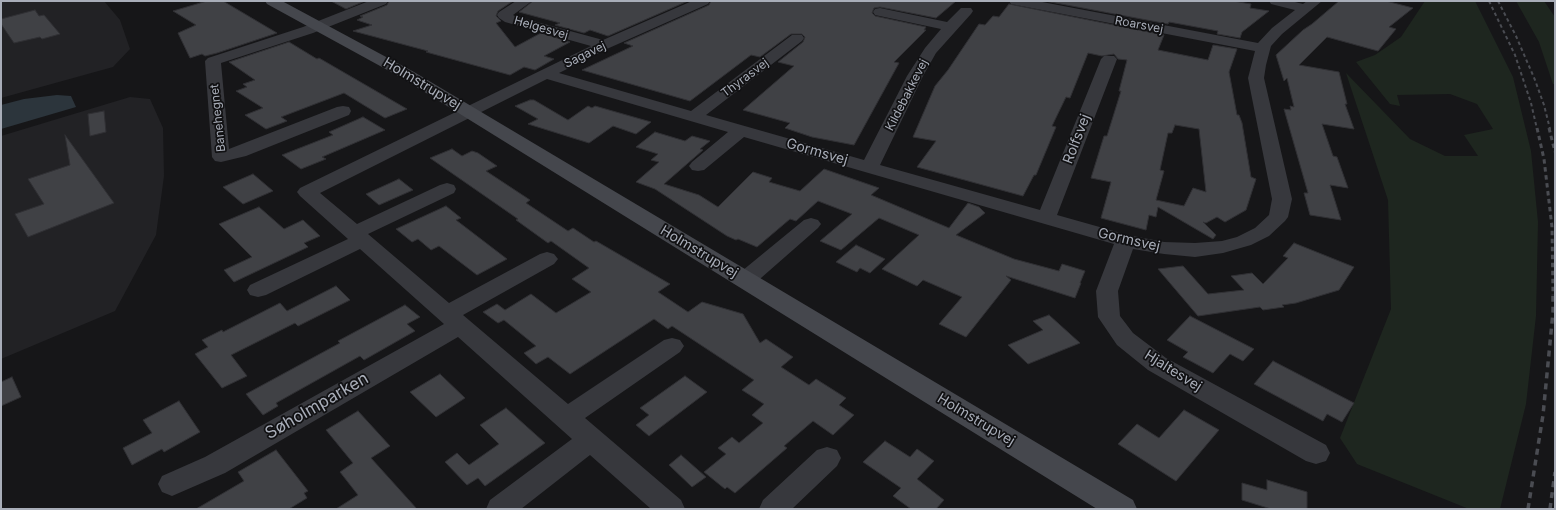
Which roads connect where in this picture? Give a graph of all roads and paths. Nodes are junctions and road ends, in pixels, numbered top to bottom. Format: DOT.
graph roads {
  1 [pos="272,1"];
  2 [pos="381,1"];
  3 [pos="525,1"];
  4 [pos="703,1"];
  5 [pos="1016,1"];
  6 [pos="1276,1"];
  7 [pos="1046,4"];
  8 [pos="1310,5"];
  9 [pos="966,11"];
  10 [pos="880,12"];
  11 [pos="319,26"];
  12 [pos="950,27"];
  13 [pos="797,38"];
  14 [pos="604,45"];
  15 [pos="1262,48"];
  16 [pos="1109,59"];
  17 [pos="545,74"];
  18 [pos="343,110"];
  19 [pos="470,112"];
  20 [pos="693,117"];
  21 [pos="741,130"];
  22 [pos="698,166"];
  23 [pos="870,167"];
  24 [pos="448,189"];
  25 [pos="1046,219"];
  26 [pos="811,224"];
  27 [pos="358,237"];
  28 [pos="1126,241"];
  29 [pos="547,259"];
  30 [pos="745,280"];
  31 [pos="258,290"];
  32 [pos="454,320"];
  33 [pos="672,346"];
  34 [pos="566,418"];
  35 [pos="591,439"];
  36 [pos="1316,453"];
  37 [pos="826,458"];
  38 [pos="172,484"];
  39 [pos="500,509"];
  40 [pos="671,509"];
  41 [pos="773,509"];
  42 [pos="1122,509"];
  1 -- 11 [label="street, Holmstrupvej"];
  2 -- 11 [label="street"];
  3 -- 14 [label="street, Helgesvej"];
  4 -- 14 [label="street, Sagavej"];
  5 -- 7 [label="street, Roarsvej"];
  6 -- 8 [label="street"];
  7 -- 15 [label="street, Roarsvej"];
  8 -- 15 [label="street"];
  9 -- 12 [label="street, Kildebakkevej"];
  10 -- 12 [label="street"];
  11 -- 18 [label="street, Banehegnet"];
  11 -- 19 [label="street, Holmstrupvej"];
  12 -- 23 [label="street, Kildebakkevej"];
  13 -- 20 [label="street, Thyrasvej"];
  14 -- 17 [label="street, Sagavej"];
  15 -- 28 [label="street, Gormsvej"];
  16 -- 25 [label="street, Rolfsvej"];
  17 -- 19 [label="street, Sagavej"];
  17 -- 20 [label="street, Gormsvej"];
  19 -- 27 [label="street"];
  19 -- 30 [label="street, Holmstrupvej"];
  20 -- 21 [label="street, Gormsvej"];
  21 -- 22 [label="street"];
  21 -- 23 [label="street, Gormsvej"];
  23 -- 25 [label="street, Gormsvej"];
  24 -- 27 [label="street"];
  25 -- 28 [label="street, Gormsvej"];
  26 -- 30 [label="street"];
  27 -- 31 [label="street"];
  27 -- 32 [label="street"];
  28 -- 36 [label="street, Hjaltesvej"];
  29 -- 32 [label="street, Søholmparken"];
  30 -- 42 [label="street, Holmstrupvej"];
  32 -- 34 [label="street"];
  32 -- 38 [label="street, Søholmparken"];
  33 -- 34 [label="street"];
  34 -- 35 [label="street"];
  35 -- 39 [label="street"];
  35 -- 40 [label="street"];
  37 -- 41 [label="street"];
}
